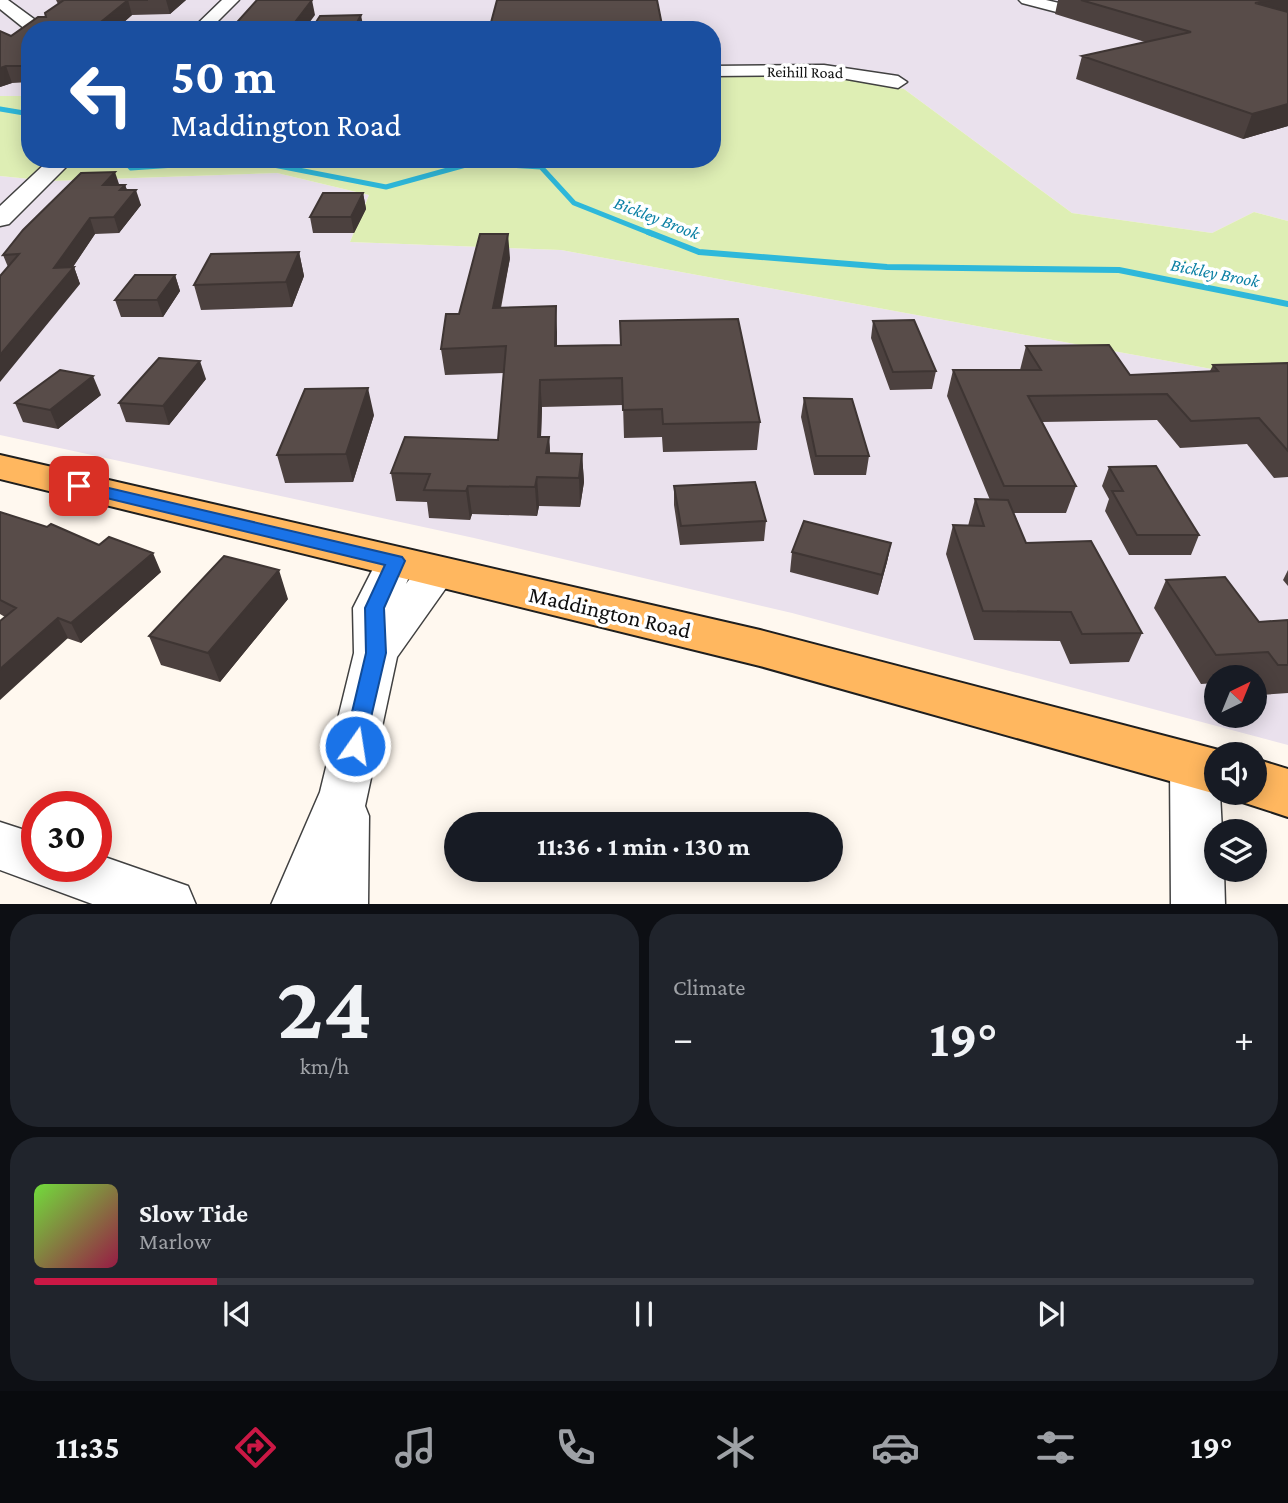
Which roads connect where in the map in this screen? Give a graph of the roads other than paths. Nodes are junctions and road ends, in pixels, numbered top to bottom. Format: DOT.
graph roads {
  1 [pos="231,0"];
  2 [pos="1027,0"];
  3 [pos="1139,0"];
  4 [pos="0,1"];
  5 [pos="25,21"];
  6 [pos="209,21"];
  7 [pos="721,71"];
  8 [pos="898,82"];
  9 [pos="54,168"];
  10 [pos="0,219"];
  11 [pos="0,467"];
  12 [pos="417,566"];
  13 [pos="1204,768"];
  14 [pos="1267,787"];
  15 [pos="1204,788"];
  16 [pos="345,792"];
  17 [pos="1288,793"];
  18 [pos="0,846"];
  19 [pos="21,853"];
  20 [pos="101,882"];
  21 [pos="151,901"];
  22 [pos="298,904"];
  23 [pos="341,904"];
  24 [pos="1198,904"];
  1 -- 6 [label="street"];
  2 -- 3 [label="street"];
  4 -- 5 [label="street"];
  7 -- 8 [label="street, Reihill Road"];
  9 -- 10 [label="street"];
  11 -- 12 [label="main road, Maddington Road"];
  12 -- 13 [label="main road, Maddington Road"];
  12 -- 16 [label="street"];
  14 -- 17 [label="main road"];
  15 -- 24 [label="street"];
  16 -- 22 [label="street"];
  16 -- 23 [label="street"];
  18 -- 19 [label="street"];
  20 -- 21 [label="street"];
}
